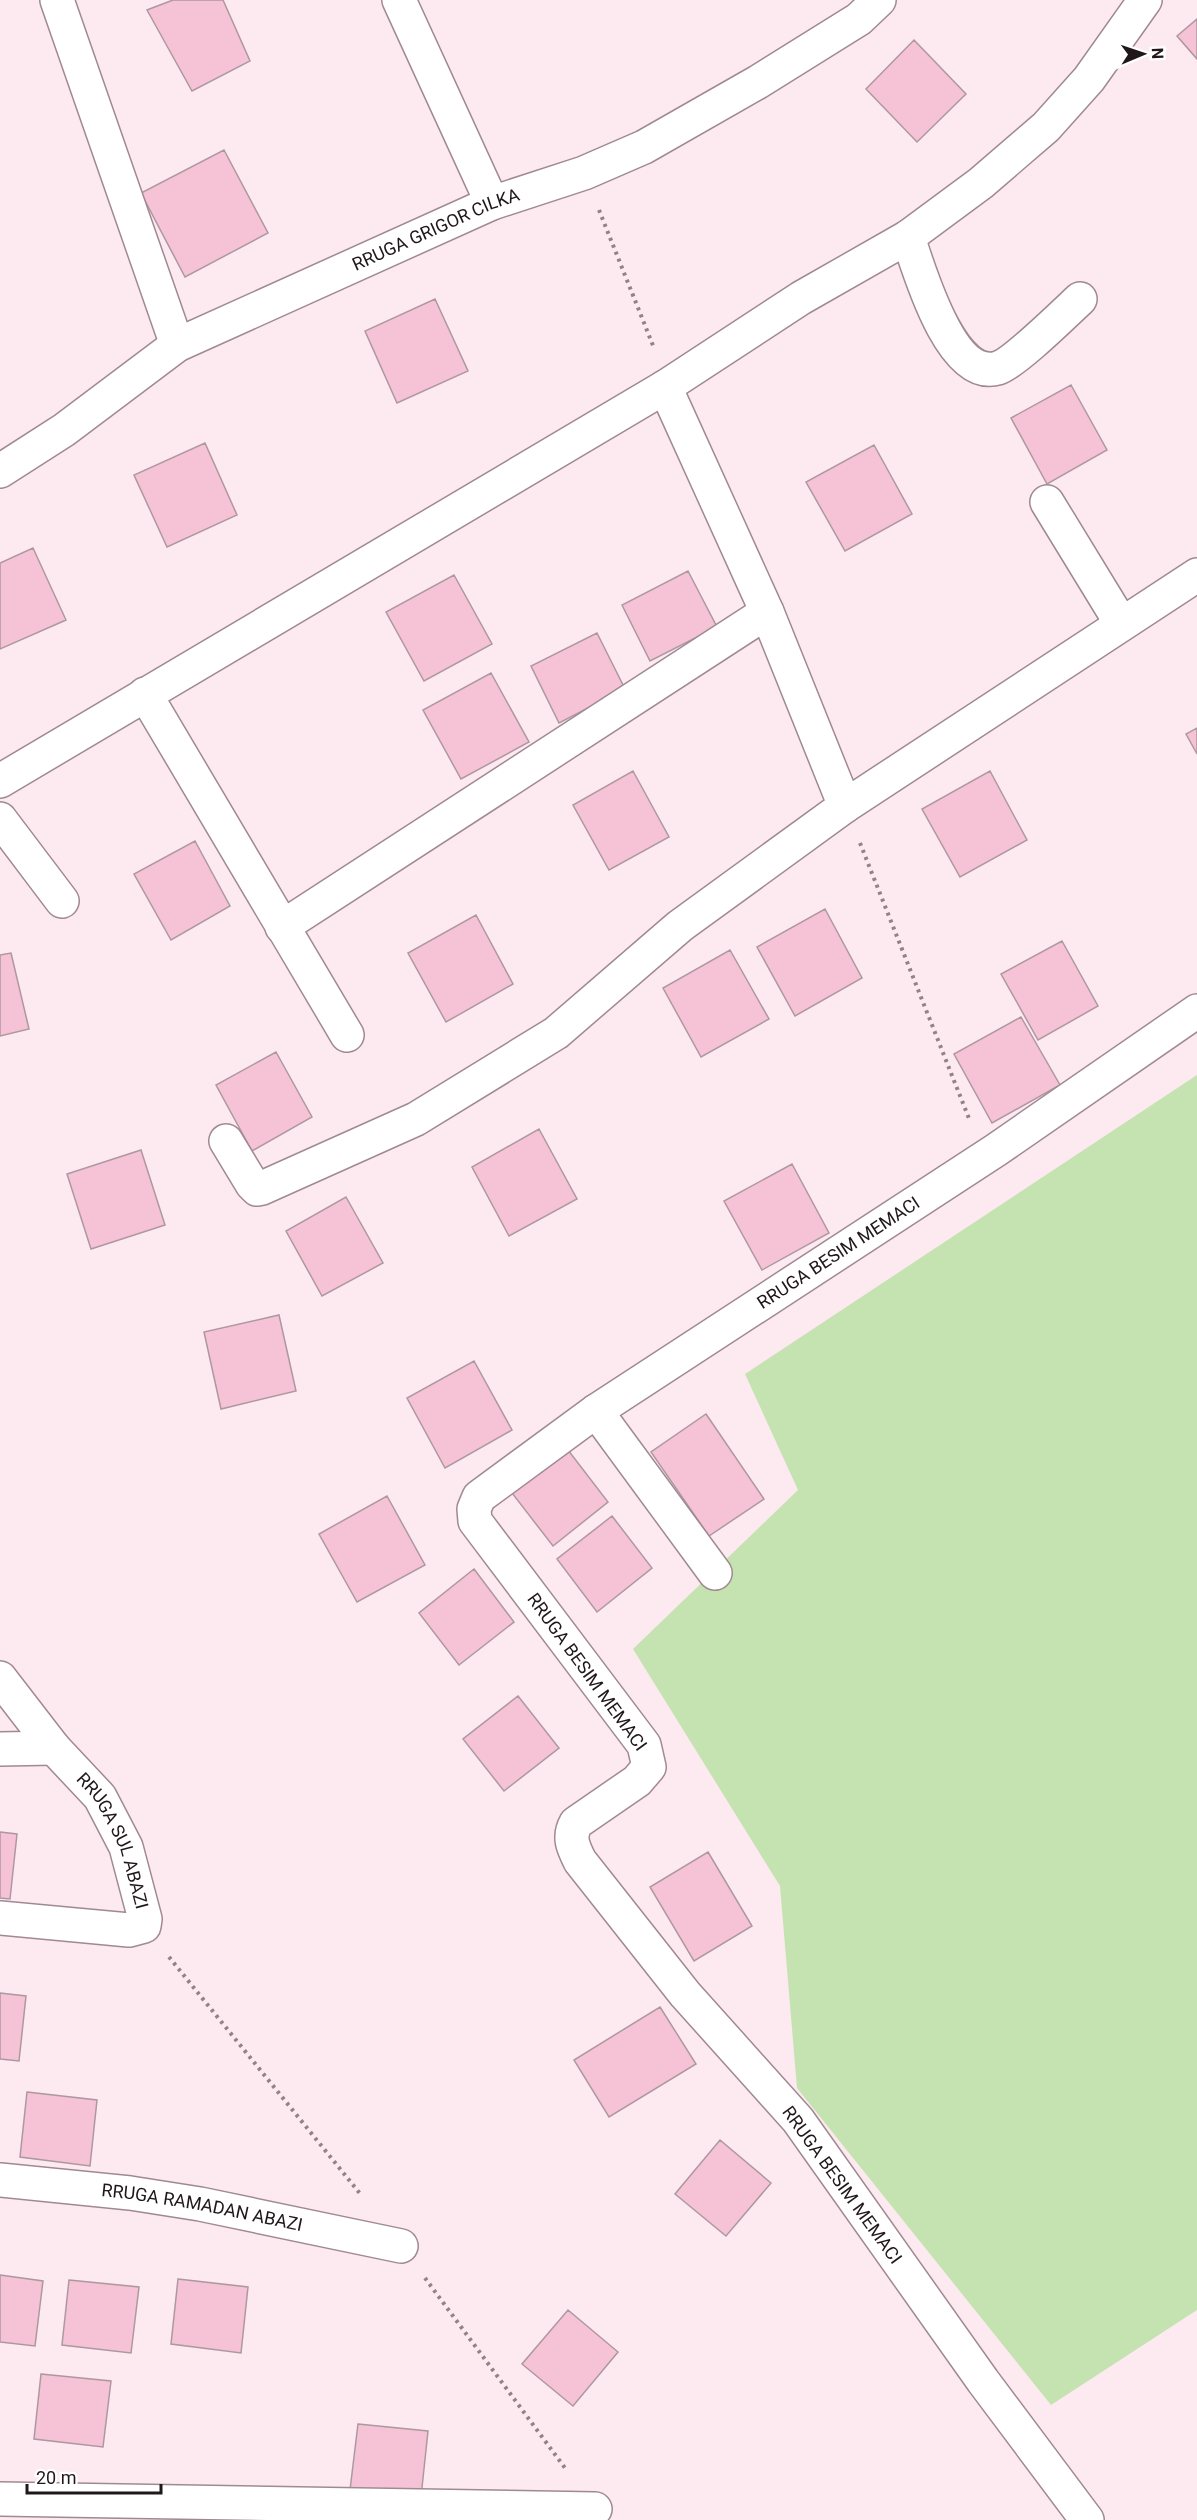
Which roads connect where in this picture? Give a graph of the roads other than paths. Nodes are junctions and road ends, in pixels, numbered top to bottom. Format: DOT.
graph roads {
  1 [pos="57,0"];
  2 [pos="399,0"];
  3 [pos="879,0"];
  4 [pos="1145,0"];
  5 [pos="492,203"];
  6 [pos="908,237"];
  7 [pos="1080,299"];
  8 [pos="177,345"];
  9 [pos="665,387"];
  10 [pos="0,471"];
  11 [pos="1047,502"];
  12 [pos="1197,575"];
  13 [pos="767,612"];
  14 [pos="1121,623"];
  15 [pos="145,694"];
  16 [pos="0,781"];
  17 [pos="845,806"];
  18 [pos="0,819"];
  19 [pos="62,902"];
  20 [pos="282,927"];
  21 [pos="1197,1011"];
  22 [pos="347,1035"];
  23 [pos="226,1142"];
  24 [pos="596,1411"];
  25 [pos="715,1573"];
  26 [pos="0,1678"];
  27 [pos="54,1748"];
  28 [pos="0,1749"];
  29 [pos="0,1918"];
  30 [pos="0,2180"];
  31 [pos="401,2246"];
  32 [pos="0,2499"];
  33 [pos="595,2509"];
  34 [pos="1087,2520"];
  1 -- 8 [label="street"];
  2 -- 5 [label="street"];
  3 -- 5 [label="street, RRUGA GRIGOR CILKA"];
  4 -- 6 [label="street"];
  5 -- 8 [label="street, RRUGA GRIGOR CILKA"];
  6 -- 7 [label="street"];
  6 -- 9 [label="street"];
  8 -- 10 [label="street, RRUGA GRIGOR CILKA"];
  9 -- 13 [label="street"];
  9 -- 15 [label="street"];
  11 -- 14 [label="street"];
  12 -- 14 [label="street"];
  13 -- 17 [label="street"];
  13 -- 20 [label="street"];
  14 -- 17 [label="street"];
  15 -- 16 [label="street"];
  15 -- 20 [label="street"];
  17 -- 23 [label="street"];
  18 -- 19 [label="street"];
  20 -- 22 [label="street"];
  21 -- 24 [label="street, RRUGA BESIM MEMACI"];
  24 -- 25 [label="street"];
  24 -- 34 [label="street, RRUGA BESIM MEMACI"];
  26 -- 27 [label="street, RRUGA SUL ABAZI"];
  27 -- 28 [label="street"];
  27 -- 29 [label="street, RRUGA SUL ABAZI"];
  30 -- 31 [label="street, RRUGA RAMADAN ABAZI"];
  32 -- 33 [label="street"];
}
